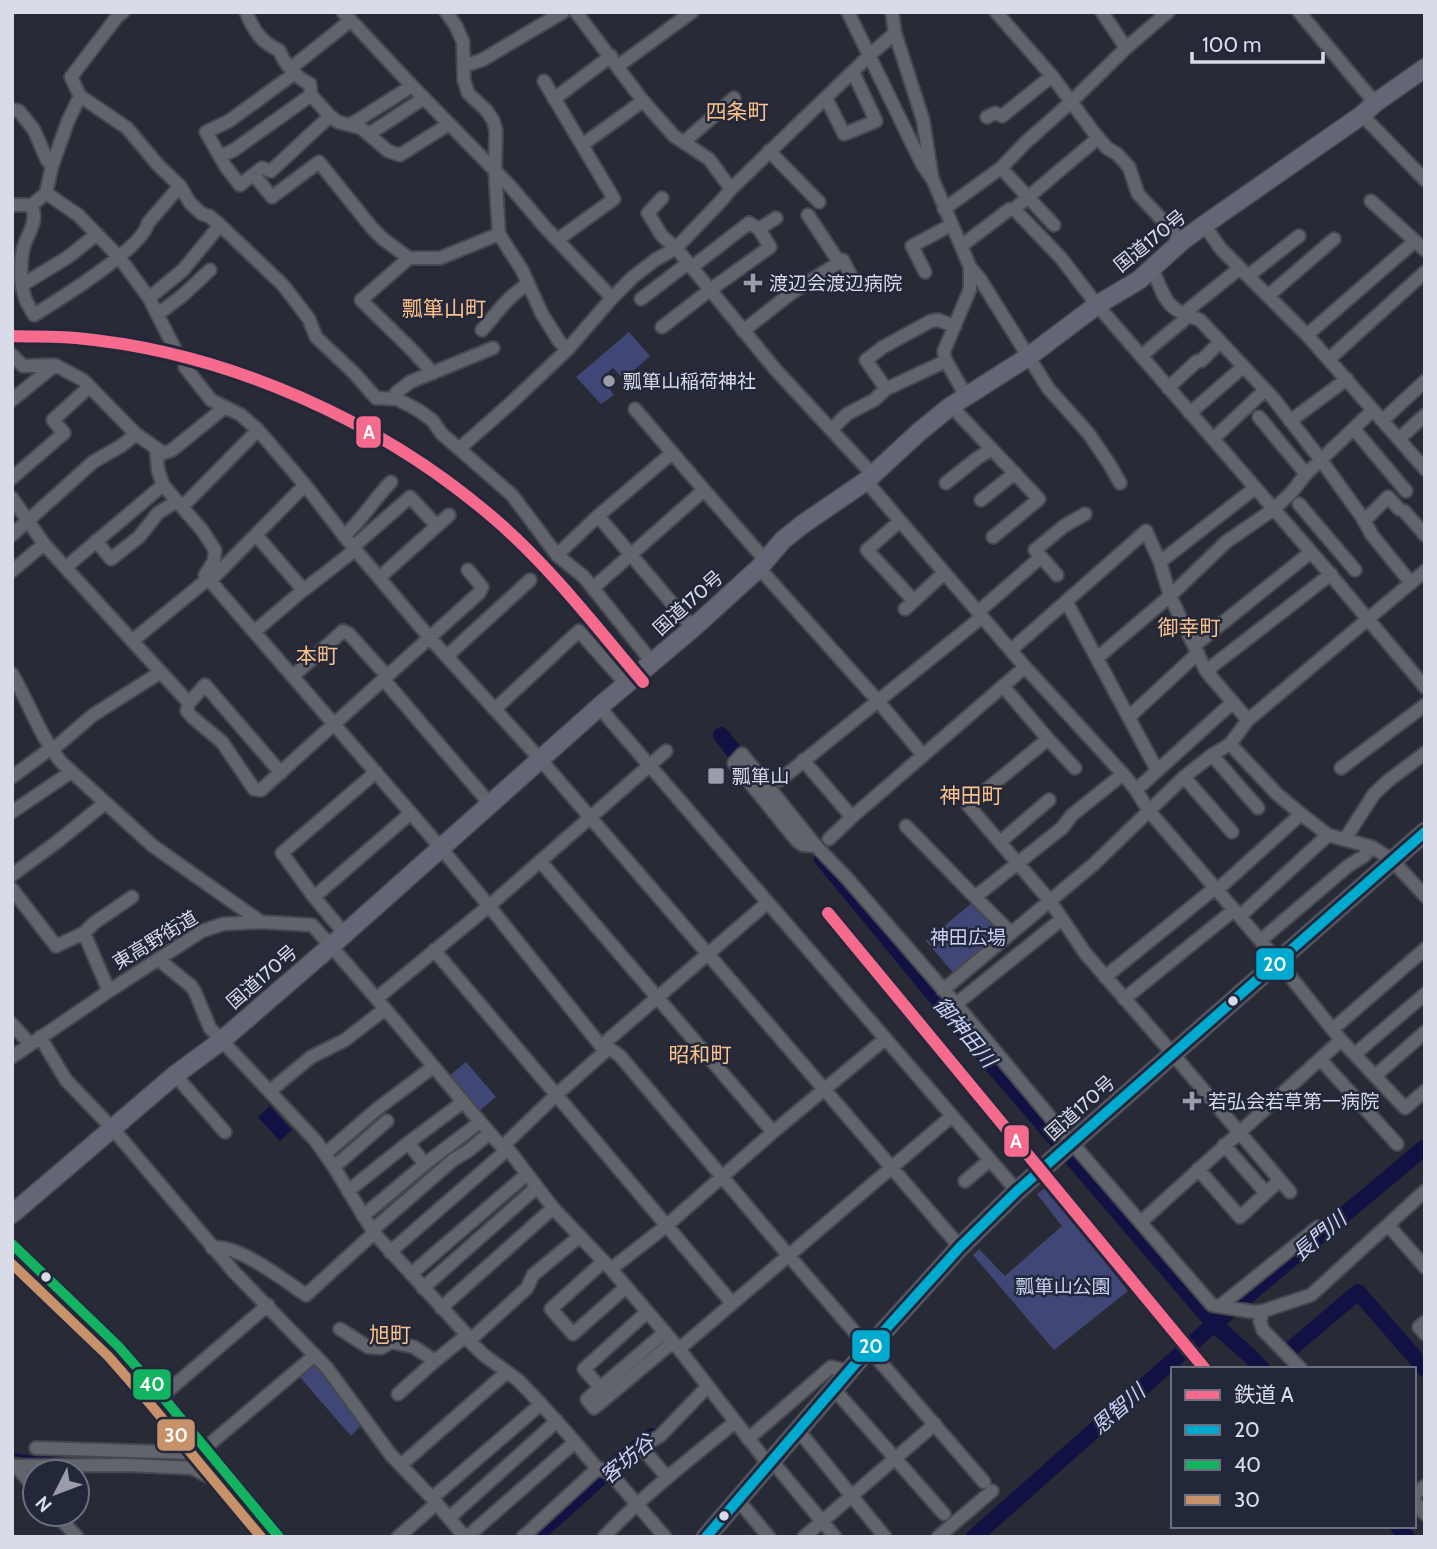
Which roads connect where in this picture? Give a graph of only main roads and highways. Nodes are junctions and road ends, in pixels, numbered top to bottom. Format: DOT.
graph roads {
  1 [pos="1425,68"];
  2 [pos="1425,832"];
  3 [pos="12,1214"];
  4 [pos="712,1534"];
  1 -- 3 [label="highway, 国道170号"];
  2 -- 4 [label="highway, 国道170号"];
}
